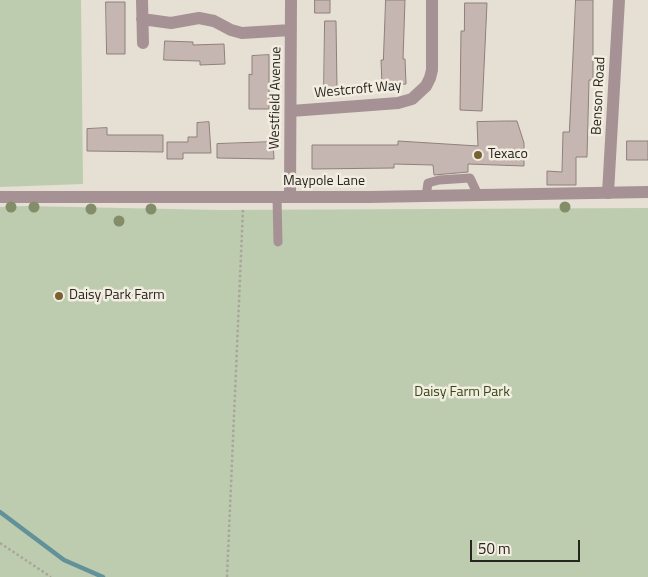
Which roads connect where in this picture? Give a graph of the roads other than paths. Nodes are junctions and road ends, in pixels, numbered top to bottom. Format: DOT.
graph roads {
  1 [pos="142,0"];
  2 [pos="291,0"];
  3 [pos="432,0"];
  4 [pos="619,0"];
  5 [pos="142,19"];
  6 [pos="291,30"];
  7 [pos="143,43"];
  8 [pos="291,111"];
  9 [pos="648,192"];
  10 [pos="608,193"];
  11 [pos="0,197"];
  12 [pos="283,197"];
  13 [pos="278,242"];
  1 -- 5 [label="street"];
  2 -- 6 [label="street, Westfield Avenue"];
  3 -- 8 [label="street, Westcroft Way"];
  4 -- 10 [label="street, Benson Road"];
  5 -- 6 [label="street"];
  5 -- 7 [label="street"];
  6 -- 8 [label="street, Westfield Avenue"];
  8 -- 12 [label="street, Westfield Avenue"];
  9 -- 10 [label="street, Maypole Lane"];
  10 -- 12 [label="street, Maypole Lane"];
  11 -- 12 [label="street, Maypole Lane"];
  12 -- 13 [label="lane"];
}
